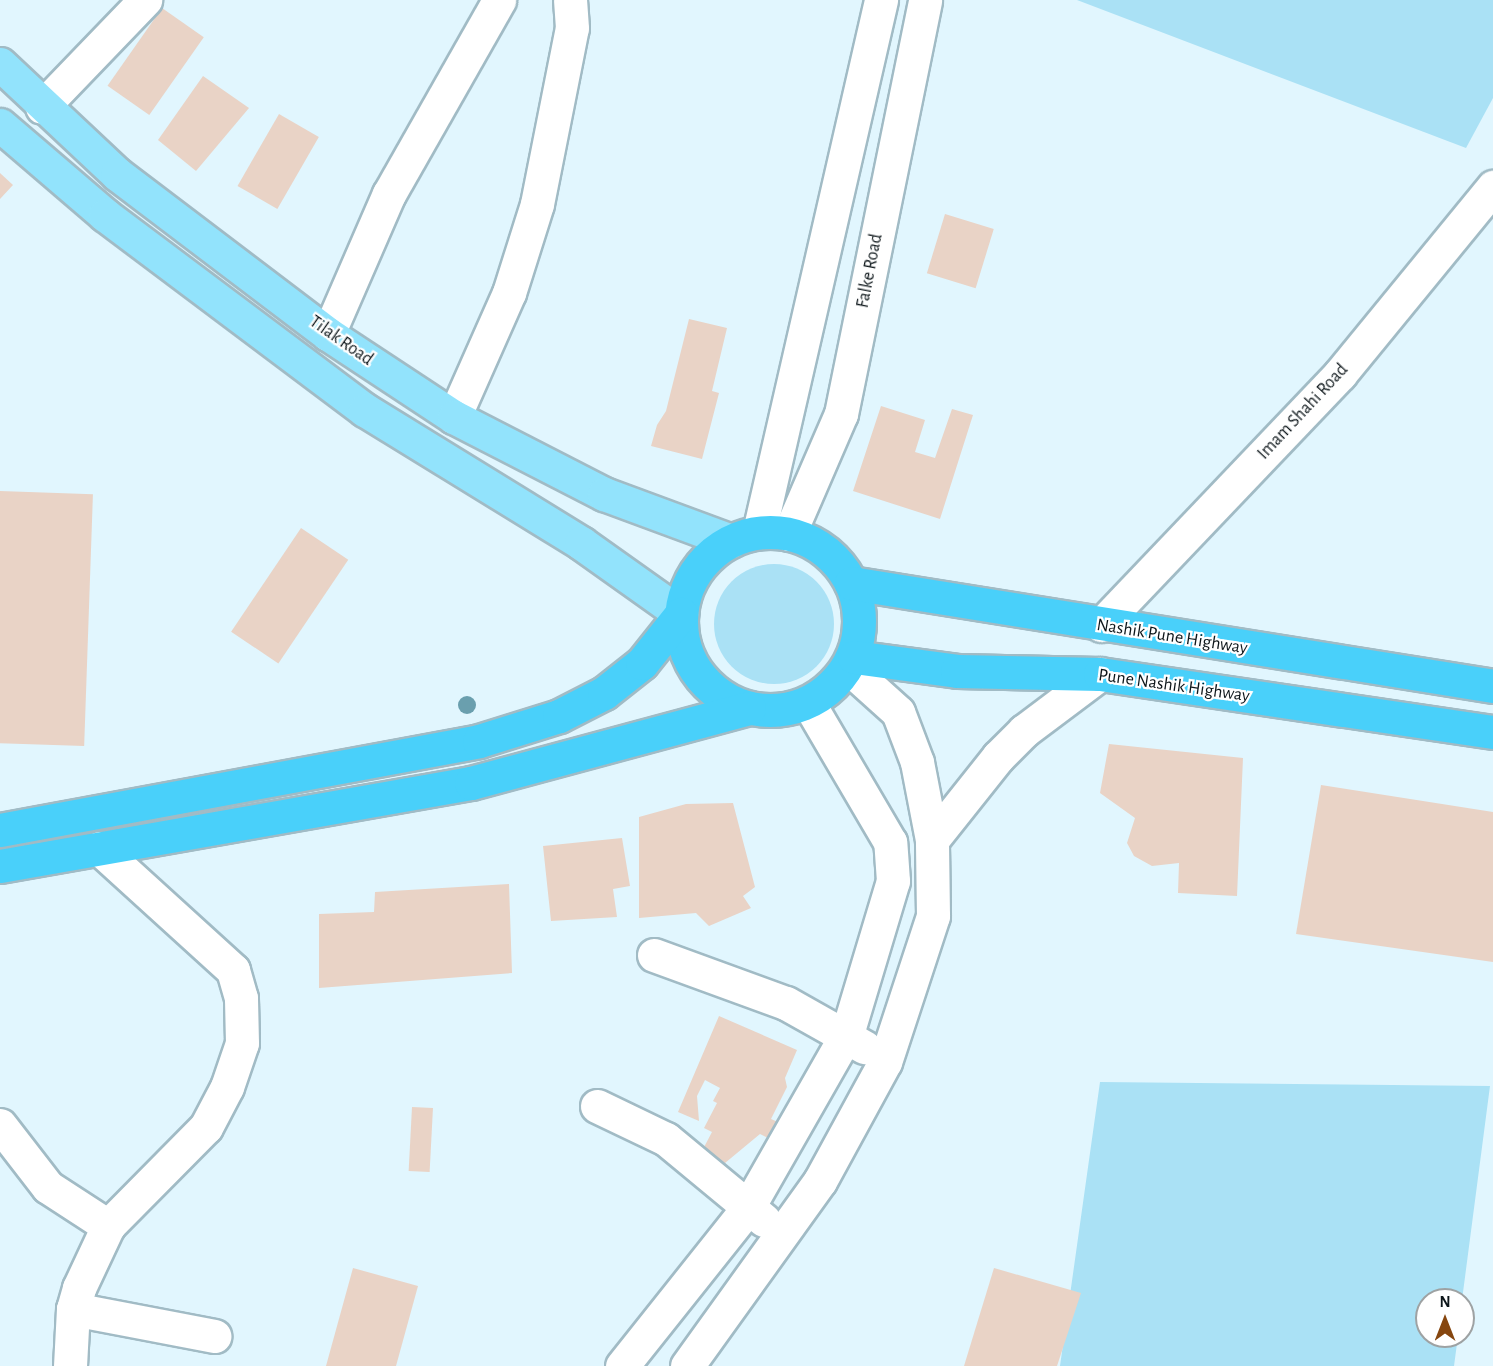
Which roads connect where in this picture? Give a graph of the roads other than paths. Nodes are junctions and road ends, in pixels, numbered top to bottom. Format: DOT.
graph roads {
  1 [pos="144,0"];
  2 [pos="499,0"];
  3 [pos="570,0"];
  4 [pos="881,0"];
  5 [pos="925,0"];
  6 [pos="0,64"];
  7 [pos="42,107"];
  8 [pos="0,125"];
  9 [pos="1493,187"];
  10 [pos="328,334"];
  11 [pos="454,417"];
  12 [pos="760,536"];
  13 [pos="851,583"];
  14 [pos="681,614"];
  15 [pos="1101,625"];
  16 [pos="851,662"];
  17 [pos="1100,674"];
  18 [pos="1493,686"];
  19 [pos="808,702"];
  20 [pos="749,708"];
  21 [pos="1493,732"];
  22 [pos="0,830"];
  23 [pos="932,840"];
  24 [pos="99,848"];
  25 [pos="2,869"];
  26 [pos="654,955"];
  27 [pos="847,1034"];
  28 [pos="885,1062"];
  29 [pos="597,1106"];
  30 [pos="0,1125"];
  31 [pos="747,1209"];
  32 [pos="108,1226"];
  33 [pos="784,1232"];
  34 [pos="73,1309"];
  35 [pos="214,1336"];
  36 [pos="70,1366"];
  37 [pos="622,1366"];
  38 [pos="687,1366"];
  1 -- 7 [label="street"];
  2 -- 10 [label="street"];
  3 -- 11 [label="street"];
  4 -- 12 [label="street"];
  5 -- 12 [label="street, Falke Road"];
  6 -- 7 [label="main road, Tilak Road"];
  7 -- 10 [label="main road, Tilak Road"];
  8 -- 14 [label="main road"];
  9 -- 15 [label="street, Imam Shahi Road"];
  10 -- 11 [label="main road, Tilak Road"];
  11 -- 12 [label="main road, Tilak Road"];
  12 -- 13 [label="highway"];
  12 -- 14 [label="highway"];
  13 -- 15 [label="highway, Nashik Pune Highway"];
  13 -- 16 [label="highway"];
  14 -- 20 [label="highway"];
  14 -- 22 [label="highway"];
  15 -- 18 [label="highway, Nashik Pune Highway"];
  16 -- 17 [label="highway, Pune Nashik Highway"];
  16 -- 19 [label="highway"];
  16 -- 23 [label="street"];
  17 -- 21 [label="highway, Pune Nashik Highway"];
  17 -- 23 [label="street"];
  19 -- 20 [label="highway"];
  19 -- 27 [label="street"];
  20 -- 24 [label="highway"];
  23 -- 28 [label="street"];
  24 -- 25 [label="highway"];
  24 -- 32 [label="street"];
  26 -- 27 [label="street"];
  27 -- 28 [label="street"];
  27 -- 31 [label="street"];
  28 -- 33 [label="street"];
  29 -- 31 [label="street"];
  30 -- 32 [label="street"];
  31 -- 33 [label="street"];
  31 -- 37 [label="street"];
  32 -- 34 [label="street"];
  33 -- 38 [label="street"];
  34 -- 35 [label="street"];
  34 -- 36 [label="street"];
}
